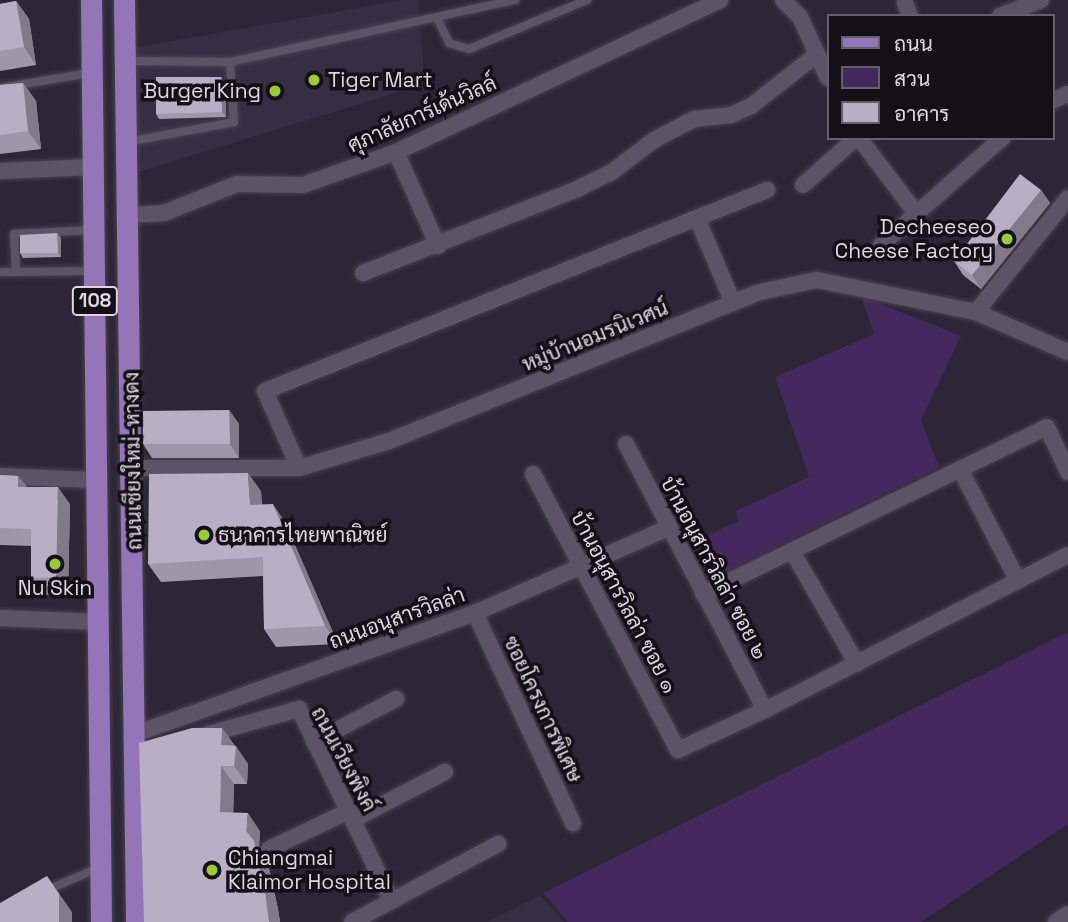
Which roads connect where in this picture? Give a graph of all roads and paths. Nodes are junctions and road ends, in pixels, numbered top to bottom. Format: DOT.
graph roads {
  1 [pos="90,0"];
  2 [pos="124,0"];
  3 [pos="515,0"];
  4 [pos="587,0"];
  5 [pos="720,0"];
  6 [pos="783,0"];
  7 [pos="1041,0"];
  8 [pos="1005,14"];
  9 [pos="437,18"];
  10 [pos="816,55"];
  11 [pos="125,61"];
  12 [pos="230,62"];
  13 [pos="92,72"];
  14 [pos="827,76"];
  15 [pos="0,88"];
  16 [pos="856,140"];
  17 [pos="860,140"];
  18 [pos="1000,140"];
  19 [pos="127,142"];
  20 [pos="396,152"];
  21 [pos="93,167"];
  22 [pos="0,172"];
  23 [pos="803,185"];
  24 [pos="768,190"];
  25 [pos="1068,198"];
  26 [pos="916,214"];
  27 [pos="128,215"];
  28 [pos="697,218"];
  29 [pos="94,230"];
  30 [pos="881,245"];
  31 [pos="438,246"];
  32 [pos="94,271"];
  33 [pos="0,272"];
  34 [pos="16,272"];
  35 [pos="363,273"];
  36 [pos="733,303"];
  37 [pos="976,312"];
  38 [pos="1068,352"];
  39 [pos="626,444"];
  40 [pos="133,468"];
  41 [pos="299,468"];
  42 [pos="960,469"];
  43 [pos="1068,472"];
  44 [pos="533,474"];
  45 [pos="0,476"];
  46 [pos="97,480"];
  47 [pos="668,527"];
  48 [pos="792,551"];
  49 [pos="1068,555"];
  50 [pos="581,568"];
  51 [pos="1018,581"];
  52 [pos="703,594"];
  53 [pos="135,604"];
  54 [pos="99,612"];
  55 [pos="475,613"];
  56 [pos="0,618"];
  57 [pos="857,664"];
  58 [pos="396,699"];
  59 [pos="765,710"];
  60 [pos="186,741"];
  61 [pos="314,741"];
  62 [pos="139,747"];
  63 [pos="445,772"];
  64 [pos="350,816"];
  65 [pos="573,823"];
  66 [pos="498,844"];
  67 [pos="269,849"];
  68 [pos="101,867"];
  69 [pos="35,897"];
  70 [pos="392,901"];
  71 [pos="1068,914"];
  72 [pos="101,922"];
  73 [pos="136,922"];
  74 [pos="352,922"];
  75 [pos="1056,922"];
  1 -- 13 [label="main road, ถนนเชียงใหม่-หางดง / 108"];
  2 -- 11 [label="main road, ถนนเชียงใหม่-หางดง / 108"];
  3 -- 9 [label="lane"];
  4 -- 9 [label="lane"];
  5 -- 20 [label="street, ศุภาลัยการ์เด้นวิลล์"];
  6 -- 10 [label="street"];
  7 -- 8 [label="street"];
  9 -- 12 [label="lane"];
  10 -- 14 [label="street"];
  10 -- 31 [label="street"];
  11 -- 12 [label="lane"];
  11 -- 19 [label="main road, ถนนเชียงใหม่-หางดง / 108"];
  12 -- 19 [label="lane"];
  13 -- 15 [label="lane"];
  13 -- 21 [label="main road, ถนนเชียงใหม่-หางดง / 108"];
  16 -- 23 [label="street"];
  17 -- 26 [label="street"];
  18 -- 26 [label="street"];
  19 -- 27 [label="main road, ถนนเชียงใหม่-หางดง / 108"];
  20 -- 27 [label="street, ศุภาลัยการ์เด้นวิลล์"];
  20 -- 31 [label="street"];
  21 -- 22 [label="street"];
  21 -- 29 [label="main road, ถนนเชียงใหม่-หางดง / 108"];
  24 -- 28 [label="street"];
  25 -- 37 [label="street"];
  26 -- 30 [label="street"];
  27 -- 40 [label="main road, ถนนเชียงใหม่-หางดง / 108"];
  28 -- 36 [label="street"];
  28 -- 41 [label="street"];
  29 -- 32 [label="main road, ถนนเชียงใหม่-หางดง / 108"];
  29 -- 34 [label="lane"];
  31 -- 35 [label="street"];
  32 -- 34 [label="lane"];
  32 -- 46 [label="main road, ถนนเชียงใหม่-หางดง / 108"];
  33 -- 34 [label="lane"];
  36 -- 37 [label="street, หมู่บ้านอมรนิเวศน์"];
  36 -- 41 [label="street, หมู่บ้านอมรนิเวศน์"];
  37 -- 38 [label="street, หมู่บ้านอมรนิเวศน์"];
  39 -- 47 [label="street, บ้านอนุสารวิลล่า ซอย ๒"];
  40 -- 41 [label="street, หมู่บ้านอมรนิเวศน์"];
  40 -- 53 [label="main road, ถนนเชียงใหม่-หางดง / 108"];
  42 -- 43 [label="street"];
  42 -- 48 [label="street"];
  42 -- 51 [label="street"];
  44 -- 50 [label="street, บ้านอนุสารวิลล่า ซอย ๑"];
  45 -- 46 [label="street"];
  46 -- 54 [label="main road, ถนนเชียงใหม่-หางดง / 108"];
  47 -- 50 [label="street, ถนนอนุสารวิลล่า"];
  47 -- 52 [label="street, บ้านอนุสารวิลล่า ซอย ๒"];
  48 -- 52 [label="street"];
  48 -- 57 [label="street"];
  49 -- 51 [label="street"];
  50 -- 55 [label="street, ถนนอนุสารวิลล่า"];
  50 -- 59 [label="street, บ้านอนุสารวิลล่า ซอย ๑"];
  51 -- 57 [label="street"];
  52 -- 59 [label="street, บ้านอนุสารวิลล่า ซอย ๒"];
  53 -- 54 [label="main road"];
  53 -- 62 [label="main road, ถนนเชียงใหม่-หางดง / 108"];
  54 -- 56 [label="street"];
  54 -- 68 [label="main road, ถนนเชียงใหม่-หางดง / 108"];
  55 -- 62 [label="street, ถนนอนุสารวิลล่า"];
  55 -- 65 [label="street, ซอยโครงการพิเศษ"];
  57 -- 59 [label="street"];
  58 -- 61 [label="street"];
  60 -- 61 [label="street, ถนนเวียงพิงค์"];
  61 -- 64 [label="street, ถนนเวียงพิงค์"];
  62 -- 73 [label="main road, ถนนเชียงใหม่-หางดง / 108"];
  63 -- 64 [label="street"];
  64 -- 67 [label="street"];
  64 -- 70 [label="street, ถนนเวียงพิงค์"];
  66 -- 70 [label="street"];
  68 -- 69 [label="lane"];
  68 -- 72 [label="main road, ถนนเชียงใหม่-หางดง / 108"];
  70 -- 74 [label="street"];
  71 -- 75 [label="street"];
}
